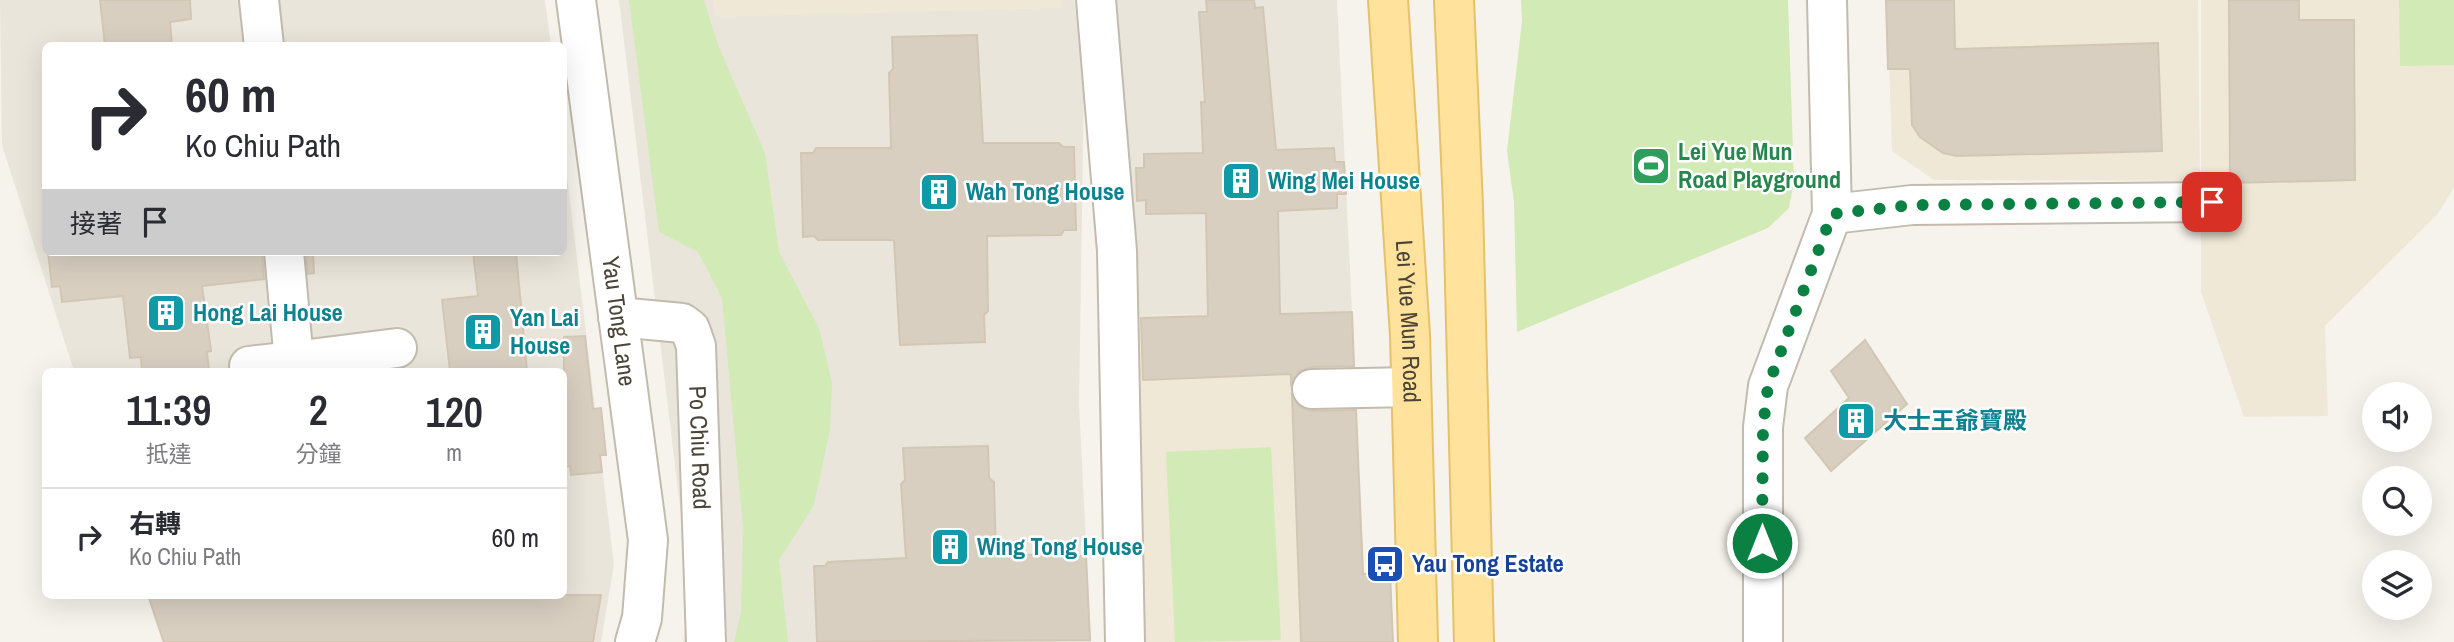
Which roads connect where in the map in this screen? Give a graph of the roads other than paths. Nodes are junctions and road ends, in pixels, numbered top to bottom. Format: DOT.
graph roads {
  1 [pos="259,0"];
  2 [pos="576,0"];
  3 [pos="1096,0"];
  4 [pos="1388,0"];
  5 [pos="1454,0"];
  6 [pos="1827,0"];
  7 [pos="264,42"];
  8 [pos="574,72"];
  9 [pos="2212,202"];
  10 [pos="1832,214"];
  11 [pos="284,256"];
  12 [pos="618,317"];
  13 [pos="397,348"];
  14 [pos="293,361"];
  15 [pos="249,366"];
  16 [pos="1411,387"];
  17 [pos="1312,388"];
  18 [pos="635,642"];
  19 [pos="706,642"];
  20 [pos="1125,642"];
  21 [pos="1418,642"];
  22 [pos="1474,642"];
  23 [pos="1763,642"];
  1 -- 7 [label="street"];
  2 -- 8 [label="street, Yau Tong Lane"];
  3 -- 20 [label="street"];
  4 -- 16 [label="main road, Lei Yue Mun Road"];
  5 -- 22 [label="main road"];
  6 -- 10 [label="street"];
  8 -- 12 [label="street, Yau Tong Lane"];
  9 -- 10 [label="street"];
  10 -- 23 [label="street"];
  11 -- 14 [label="street"];
  12 -- 18 [label="street, Yau Tong Lane"];
  12 -- 19 [label="street, Po Chiu Road"];
  13 -- 14 [label="street"];
  14 -- 15 [label="street"];
  16 -- 17 [label="street"];
  16 -- 21 [label="main road, Lei Yue Mun Road"];
}
